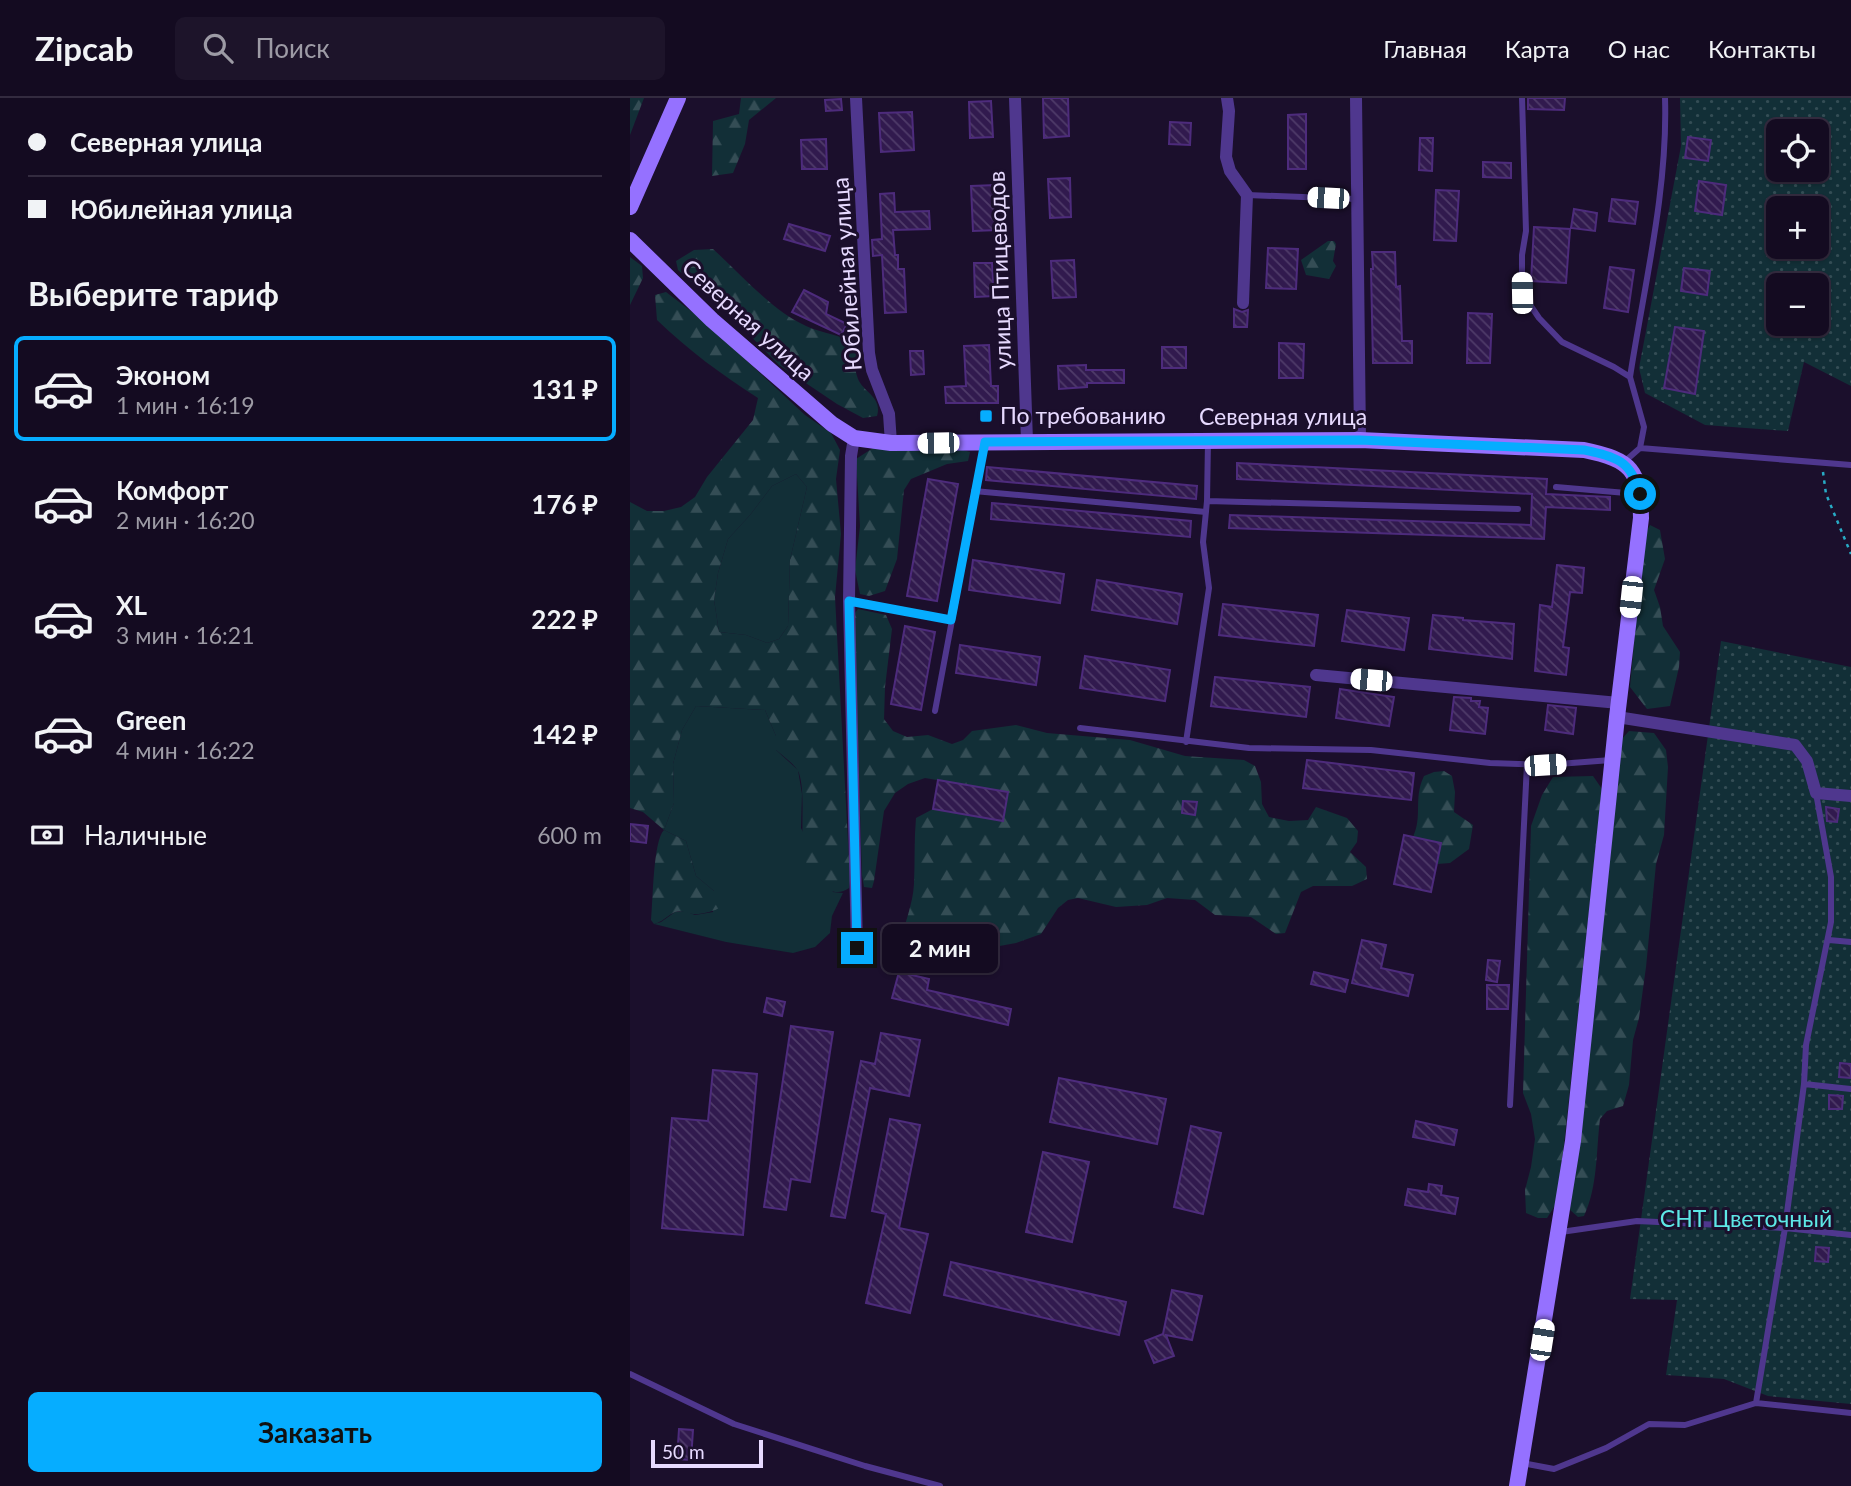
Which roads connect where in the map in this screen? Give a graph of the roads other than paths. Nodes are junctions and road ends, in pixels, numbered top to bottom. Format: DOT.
graph roads {
  1 [pos="678,98"];
  2 [pos="856,98"];
  3 [pos="1016,98"];
  4 [pos="1227,98"];
  5 [pos="1356,98"];
  6 [pos="1522,98"];
  7 [pos="1665,98"];
  8 [pos="1247,195"];
  9 [pos="1356,199"];
  10 [pos="630,207"];
  11 [pos="630,240"];
  12 [pos="1243,303"];
  13 [pos="1630,377"];
  14 [pos="854,438"];
  15 [pos="1208,439"];
  16 [pos="1360,440"];
  17 [pos="1027,441"];
  18 [pos="985,442"];
  19 [pos="891,443"];
  20 [pos="1640,448"];
  21 [pos="1624,462"];
  22 [pos="1851,465"];
  23 [pos="1556,487"];
  24 [pos="974,491"];
  25 [pos="1640,494"];
  26 [pos="1208,501"];
  27 [pos="1518,509"];
  28 [pos="1206,512"];
  29 [pos="849,601"];
  30 [pos="951,620"];
  31 [pos="1316,675"];
  32 [pos="1618,710"];
  33 [pos="935,711"];
  34 [pos="1080,728"];
  35 [pos="1186,742"];
  36 [pos="1613,760"];
  37 [pos="1527,764"];
  38 [pos="1816,793"];
  39 [pos="1851,796"];
  40 [pos="1829,940"];
  41 [pos="1851,942"];
  42 [pos="857,948"];
  43 [pos="1804,1084"];
  44 [pos="1851,1089"];
  45 [pos="1510,1105"];
  46 [pos="1785,1228"];
  47 [pos="1559,1233"];
  48 [pos="1851,1235"];
  49 [pos="630,1374"];
  50 [pos="1756,1403"];
  51 [pos="1851,1413"];
  52 [pos="1521,1463"];
  53 [pos="940,1486"];
  54 [pos="1517,1486"];
  1 -- 10 [label="street"];
  2 -- 19 [label="street, Юбилейная улица"];
  3 -- 17 [label="street, улица Птицеводов"];
  4 -- 8 [label="street"];
  5 -- 9 [label="street"];
  6 -- 13 [label="lane"];
  7 -- 13 [label="lane"];
  8 -- 9 [label="lane"];
  8 -- 12 [label="street"];
  9 -- 16 [label="street"];
  11 -- 14 [label="street, Северная улица"];
  13 -- 20 [label="lane"];
  14 -- 19 [label="street, Северная улица"];
  14 -- 29 [label="street"];
  15 -- 16 [label="street, Северная улица"];
  15 -- 17 [label="street, Северная улица"];
  15 -- 26 [label="lane"];
  16 -- 21 [label="street, Северная улица"];
  17 -- 18 [label="street, Северная улица"];
  18 -- 19 [label="street, Северная улица"];
  18 -- 24 [label="lane"];
  20 -- 21 [label="lane"];
  20 -- 22 [label="lane"];
  21 -- 25 [label="street"];
  23 -- 25 [label="lane"];
  24 -- 28 [label="lane"];
  24 -- 30 [label="lane"];
  25 -- 32 [label="street"];
  26 -- 27 [label="lane"];
  26 -- 28 [label="lane"];
  28 -- 35 [label="lane"];
  29 -- 30 [label="lane"];
  29 -- 42 [label="street"];
  30 -- 33 [label="lane"];
  31 -- 32 [label="street"];
  32 -- 36 [label="street"];
  32 -- 38 [label="street"];
  34 -- 35 [label="lane"];
  35 -- 37 [label="lane"];
  36 -- 37 [label="lane"];
  36 -- 47 [label="street"];
  37 -- 45 [label="lane"];
  38 -- 39 [label="street"];
  38 -- 40 [label="lane"];
  40 -- 41 [label="lane"];
  40 -- 43 [label="lane"];
  43 -- 44 [label="lane"];
  43 -- 46 [label="lane"];
  46 -- 47 [label="lane"];
  46 -- 48 [label="lane"];
  46 -- 50 [label="lane"];
  47 -- 52 [label="street"];
  49 -- 53 [label="lane"];
  50 -- 51 [label="lane"];
  50 -- 52 [label="lane"];
  52 -- 54 [label="street"];
}
